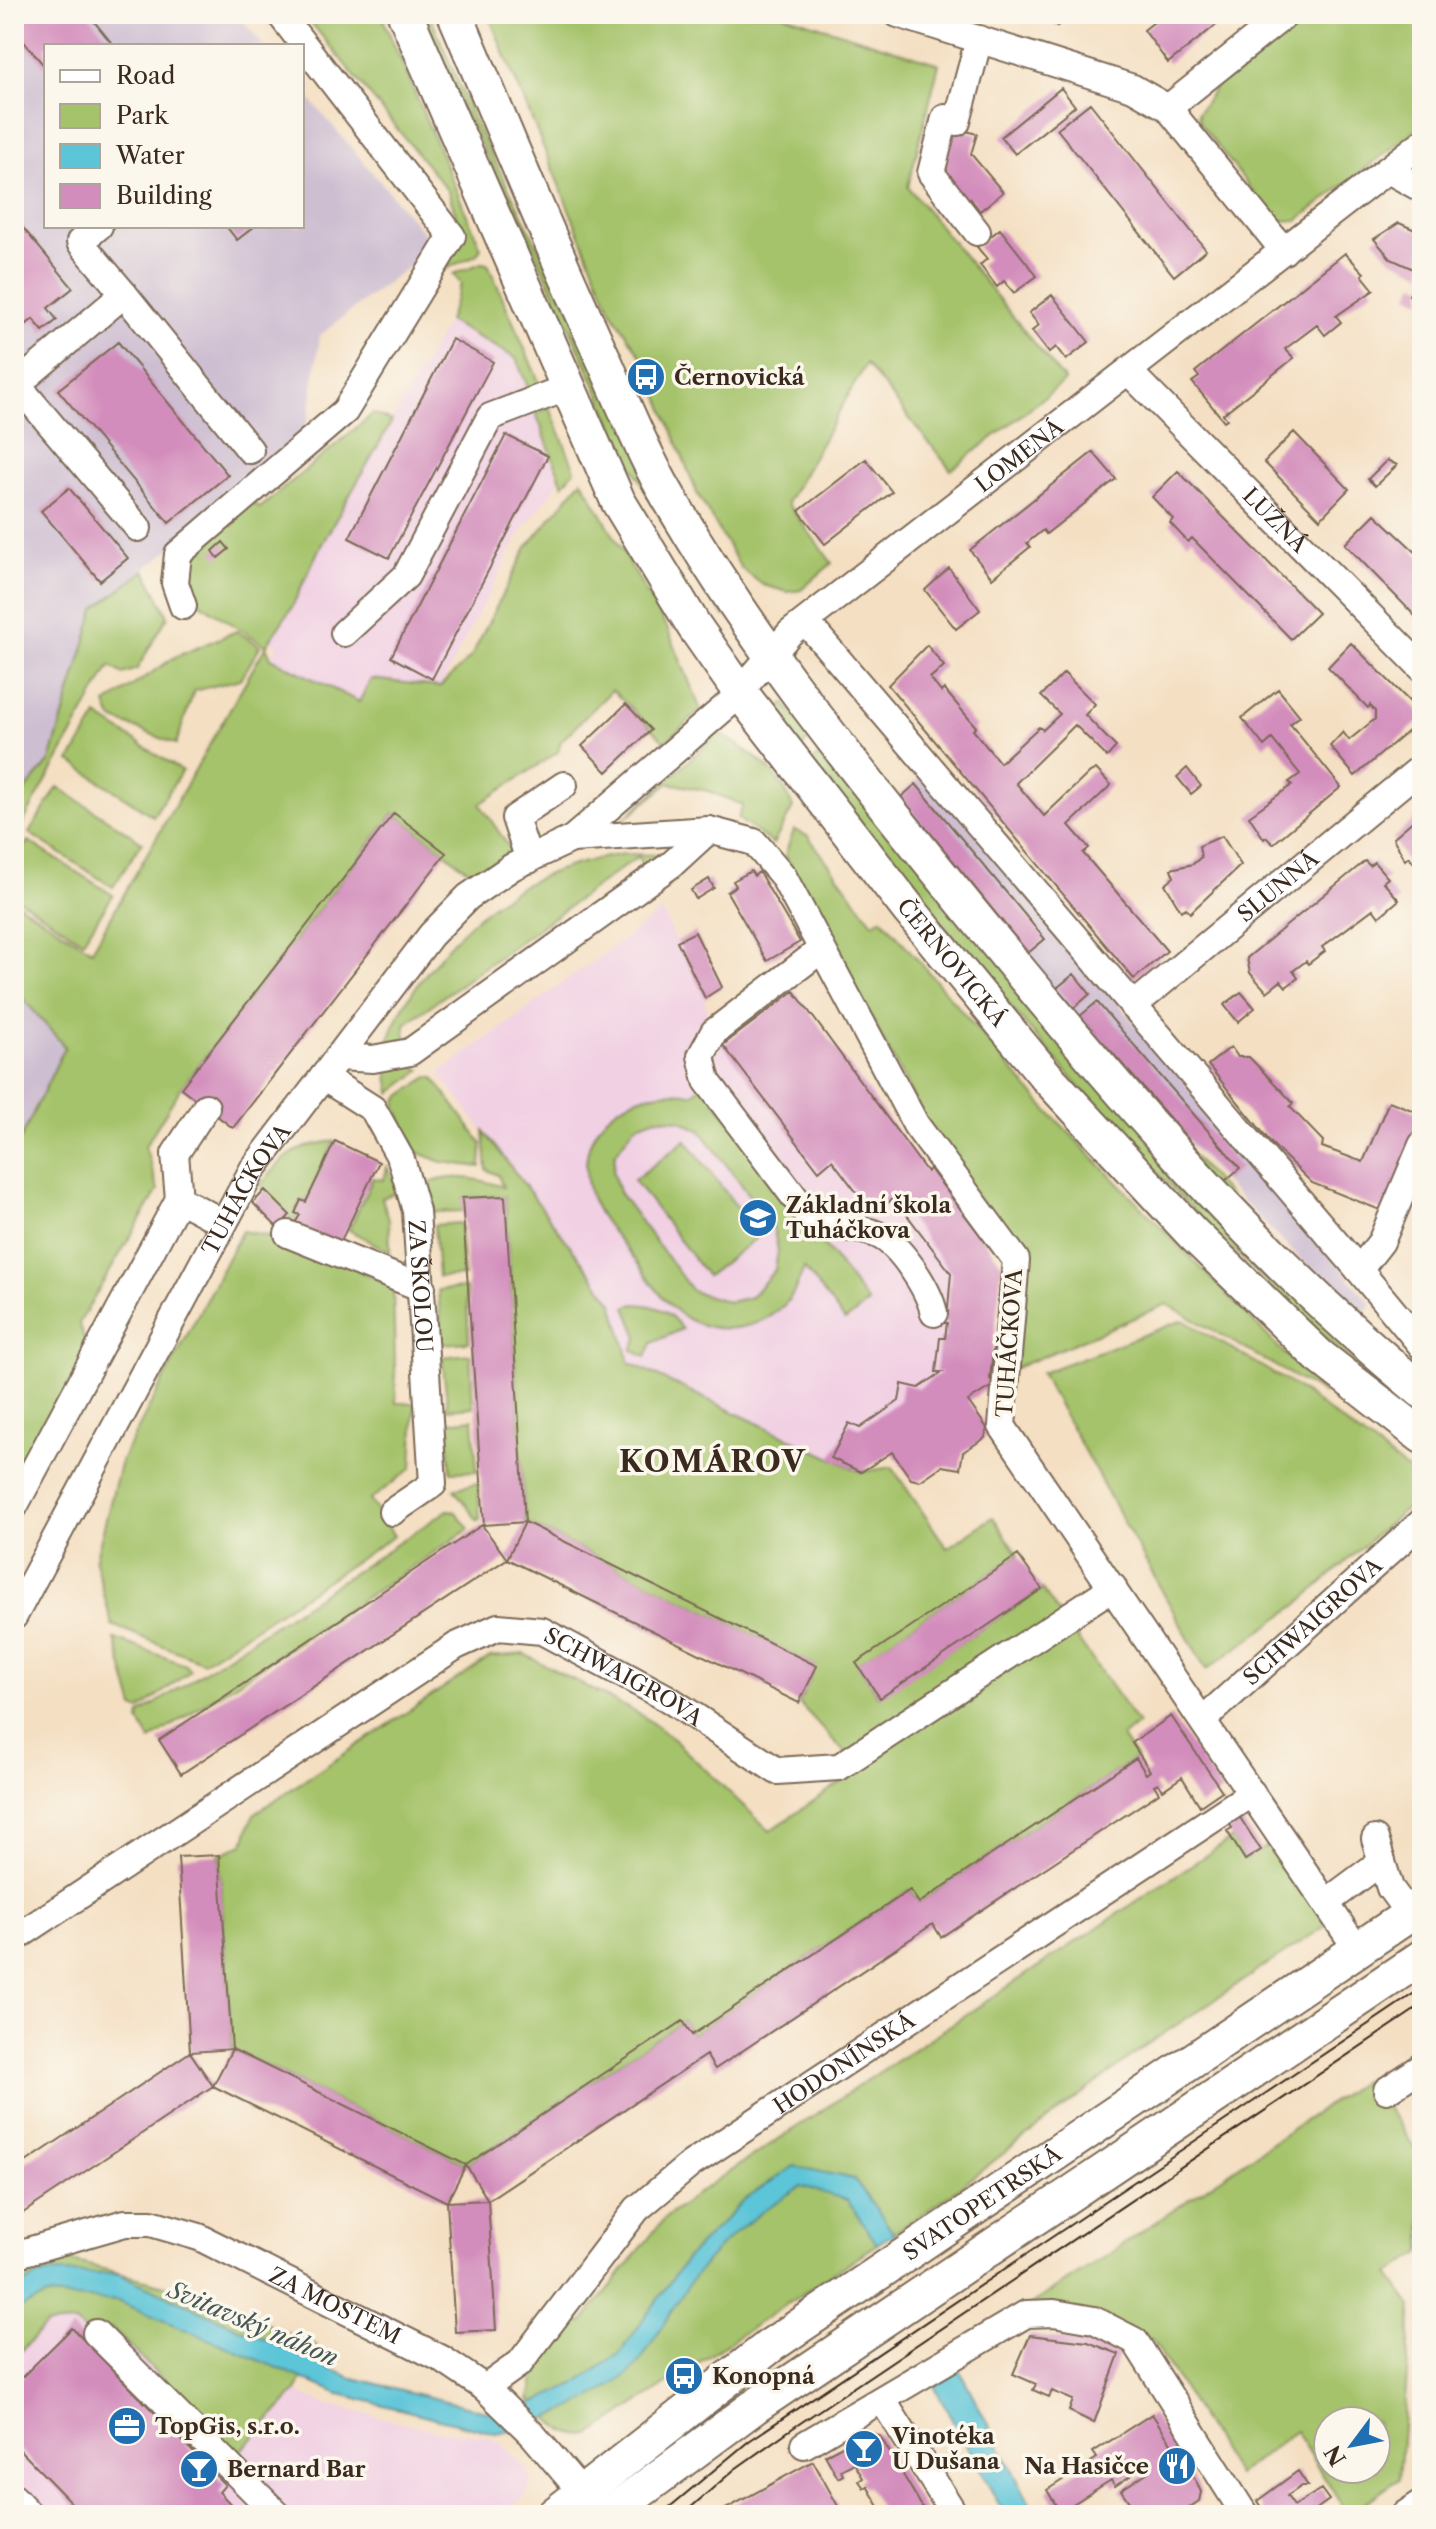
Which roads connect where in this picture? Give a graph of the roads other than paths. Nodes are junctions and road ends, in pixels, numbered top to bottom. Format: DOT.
graph roads {
  1 [pos="280,14"];
  2 [pos="405,14"];
  3 [pos="455,14"];
  4 [pos="898,14"];
  5 [pos="1286,14"];
  6 [pos="967,29"];
  7 [pos="299,44"];
  8 [pos="306,55"];
  9 [pos="1168,108"];
  10 [pos="1422,143"];
  11 [pos="1388,170"];
  12 [pos="1422,189"];
  13 [pos="97,228"];
  14 [pos="977,232"];
  15 [pos="1284,251"];
  16 [pos="124,294"];
  17 [pos="1129,372"];
  18 [pos="15,384"];
  19 [pos="566,388"];
  20 [pos="250,450"];
  21 [pos="138,528"];
  22 [pos="183,606"];
  23 [pos="806,622"];
  24 [pos="344,633"];
  25 [pos="1422,668"];
  26 [pos="758,671"];
  27 [pos="1422,767"];
  28 [pos="564,785"];
  29 [pos="709,830"];
  30 [pos="572,839"];
  31 [pos="529,860"];
  32 [pos="822,949"];
  33 [pos="1133,1006"];
  34 [pos="330,1067"];
  35 [pos="206,1107"];
  36 [pos="1422,1145"];
  37 [pos="179,1199"];
  38 [pos="222,1222"];
  39 [pos="288,1234"];
  40 [pos="1359,1270"];
  41 [pos="422,1288"];
  42 [pos="934,1313"];
  43 [pos="1422,1346"];
  44 [pos="1422,1391"];
  45 [pos="1422,1436"];
  46 [pos="14,1507"];
  47 [pos="392,1512"];
  48 [pos="1422,1522"];
  49 [pos="1113,1587"];
  50 [pos="14,1616"];
  51 [pos="1204,1719"];
  52 [pos="1252,1793"];
  53 [pos="1327,1902"];
  54 [pos="1416,1910"];
  55 [pos="14,1939"];
  56 [pos="1357,1949"];
  57 [pos="1422,1957"];
  58 [pos="1422,2067"];
  59 [pos="1387,2090"];
  60 [pos="14,2255"];
  61 [pos="96,2333"];
  62 [pos="489,2392"];
  63 [pos="883,2401"];
  64 [pos="804,2445"];
  65 [pos="14,2498"];
  66 [pos="1422,2503"];
  67 [pos="592,2504"];
  68 [pos="268,2511"];
  69 [pos="30,2515"];
  70 [pos="554,2515"];
  71 [pos="608,2515"];
  72 [pos="955,2515"];
  73 [pos="1245,2515"];
  74 [pos="1404,2515"];
  1 -- 7 [label="street"];
  2 -- 19 [label="main road, ČERNOVICKÁ"];
  3 -- 26 [label="main road, ČERNOVICKÁ"];
  4 -- 6 [label="street"];
  5 -- 9 [label="street"];
  6 -- 9 [label="street"];
  6 -- 14 [label="street"];
  8 -- 22 [label="street"];
  9 -- 15 [label="street"];
  10 -- 11 [label="street, LOMENÁ"];
  11 -- 12 [label="street"];
  11 -- 15 [label="street, LOMENÁ"];
  13 -- 16 [label="street"];
  15 -- 17 [label="street, LOMENÁ"];
  16 -- 18 [label="street"];
  16 -- 20 [label="street"];
  17 -- 23 [label="street, LOMENÁ"];
  17 -- 25 [label="street, LUŽNÁ"];
  18 -- 21 [label="street"];
  19 -- 24 [label="street"];
  19 -- 26 [label="main road, ČERNOVICKÁ"];
  23 -- 26 [label="street, LOMENÁ"];
  23 -- 33 [label="street"];
  26 -- 30 [label="street, TUHÁČKOVA"];
  26 -- 44 [label="main road, ČERNOVICKÁ"];
  26 -- 45 [label="main road, ČERNOVICKÁ"];
  27 -- 33 [label="street, SLUNNÁ"];
  28 -- 31 [label="street"];
  29 -- 30 [label="street, TUHÁČKOVA"];
  29 -- 32 [label="street, TUHÁČKOVA"];
  29 -- 34 [label="street"];
  30 -- 31 [label="street, TUHÁČKOVA"];
  31 -- 34 [label="street, TUHÁČKOVA"];
  32 -- 42 [label="street"];
  32 -- 49 [label="street, TUHÁČKOVA"];
  33 -- 40 [label="street"];
  34 -- 38 [label="street, TUHÁČKOVA"];
  34 -- 41 [label="street, ZA ŠKOLOU"];
  35 -- 37 [label="street"];
  36 -- 40 [label="street"];
  37 -- 38 [label="street"];
  37 -- 46 [label="street"];
  38 -- 50 [label="street, TUHÁČKOVA"];
  39 -- 41 [label="street"];
  40 -- 43 [label="street"];
  41 -- 47 [label="street, ZA ŠKOLOU"];
  48 -- 51 [label="street, SCHWAIGROVA"];
  49 -- 51 [label="street, TUHÁČKOVA"];
  49 -- 55 [label="street, SCHWAIGROVA"];
  51 -- 52 [label="street, TUHÁČKOVA"];
  52 -- 53 [label="street, TUHÁČKOVA"];
  52 -- 62 [label="street, HODONÍNSKÁ"];
  53 -- 54 [label="street"];
  53 -- 56 [label="street, TUHÁČKOVA"];
  54 -- 56 [label="main road, SVATOPETRSKÁ"];
  56 -- 67 [label="main road, SVATOPETRSKÁ"];
  57 -- 71 [label="main road, SVATOPETRSKÁ"];
  58 -- 59 [label="street"];
  60 -- 62 [label="street, ZA MOSTEM"];
  61 -- 68 [label="street"];
  62 -- 67 [label="street, ZA MOSTEM"];
  63 -- 64 [label="street"];
  63 -- 72 [label="street"];
  63 -- 73 [label="street"];
  65 -- 69 [label="street"];
  66 -- 74 [label="street"];
  67 -- 70 [label="main road, SVATOPETRSKÁ"];
}
